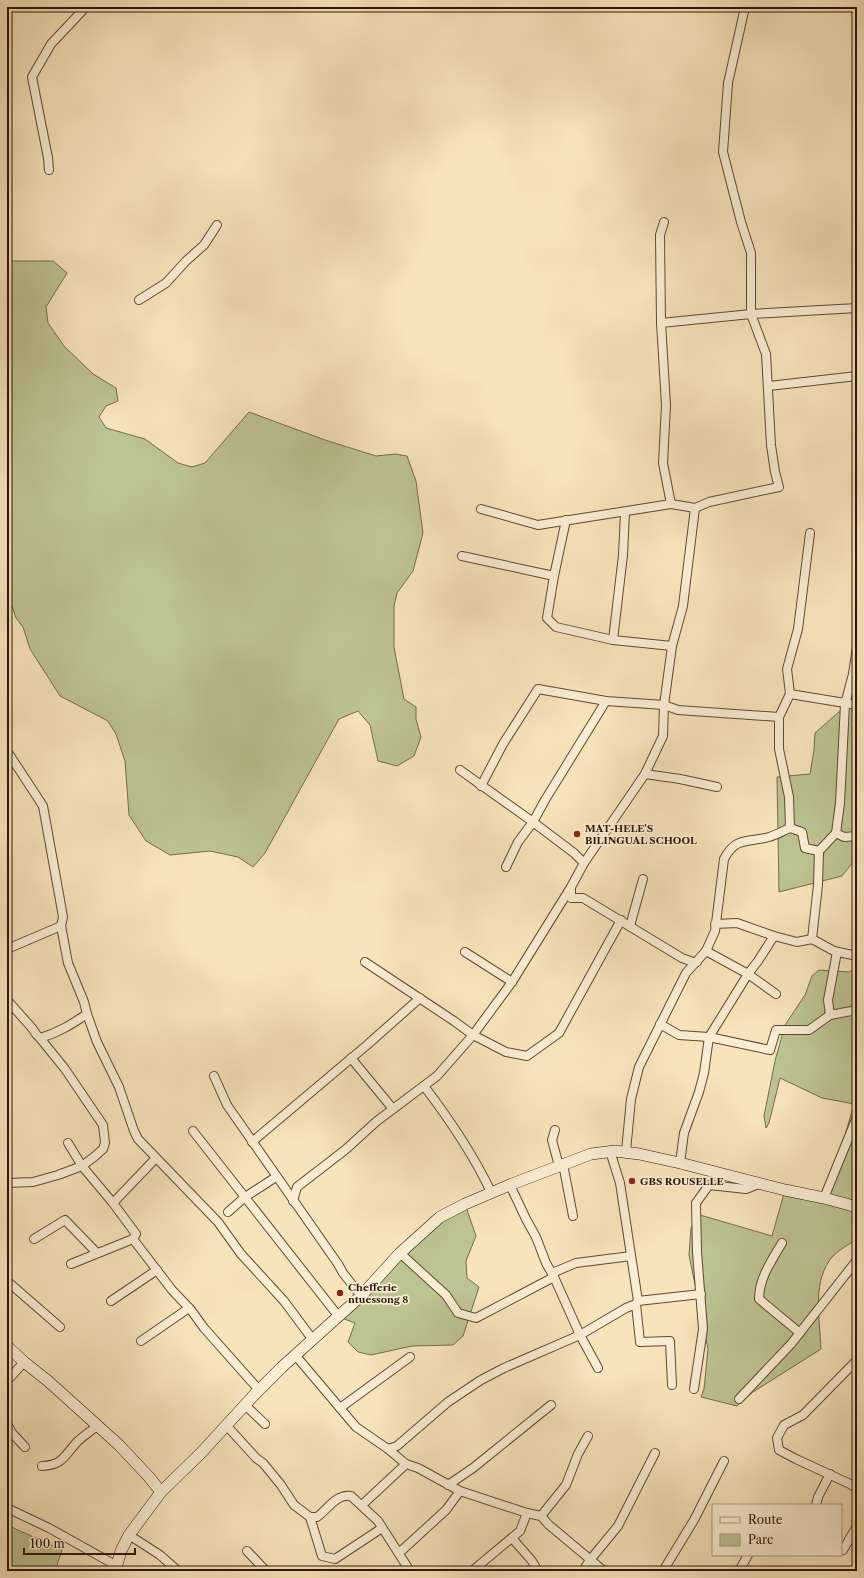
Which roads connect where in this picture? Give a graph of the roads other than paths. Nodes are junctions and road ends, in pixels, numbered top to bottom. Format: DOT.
graph roads {
  1 [pos="84,7"];
  2 [pos="745,7"];
  3 [pos="49,170"];
  4 [pos="664,222"];
  5 [pos="217,225"];
  6 [pos="139,300"];
  7 [pos="857,308"];
  8 [pos="751,314"];
  9 [pos="661,323"];
  10 [pos="857,376"];
  11 [pos="768,386"];
  12 [pos="671,504"];
  13 [pos="695,508"];
  14 [pos="481,509"];
  15 [pos="625,512"];
  16 [pos="566,520"];
  17 [pos="810,533"];
  18 [pos="462,556"];
  19 [pos="554,576"];
  20 [pos="613,640"];
  21 [pos="672,646"];
  22 [pos="857,647"];
  23 [pos="790,694"];
  24 [pos="606,701"];
  25 [pos="845,704"];
  26 [pos="664,705"];
  27 [pos="857,705"];
  28 [pos="779,717"];
  29 [pos="7,751"];
  30 [pos="460,770"];
  31 [pos="645,774"];
  32 [pos="481,786"];
  33 [pos="717,787"];
  34 [pos="534,822"];
  35 [pos="790,828"];
  36 [pos="836,832"];
  37 [pos="857,836"];
  38 [pos="819,851"];
  39 [pos="584,863"];
  40 [pos="506,867"];
  41 [pos="643,879"];
  42 [pos="572,887"];
  43 [pos="621,920"];
  44 [pos="716,924"];
  45 [pos="61,926"];
  46 [pos="630,926"];
  47 [pos="774,936"];
  48 [pos="812,939"];
  49 [pos="7,949"];
  50 [pos="706,951"];
  51 [pos="465,952"];
  52 [pos="837,952"];
  53 [pos="857,956"];
  54 [pos="682,958"];
  55 [pos="365,962"];
  56 [pos="697,962"];
  57 [pos="686,973"];
  58 [pos="748,974"];
  59 [pos="512,982"];
  60 [pos="776,994"];
  61 [pos="420,998"];
  62 [pos="7,1000"];
  63 [pos="857,1010"];
  64 [pos="86,1014"];
  65 [pos="830,1014"];
  66 [pos="660,1024"];
  67 [pos="473,1035"];
  68 [pos="709,1037"];
  69 [pos="40,1038"];
  70 [pos="351,1058"];
  71 [pos="214,1076"];
  72 [pos="424,1086"];
  73 [pos="393,1109"];
  74 [pos="857,1117"];
  75 [pos="555,1130"];
  76 [pos="193,1132"];
  77 [pos="252,1142"];
  78 [pos="68,1143"];
  79 [pos="610,1151"];
  80 [pos="626,1151"];
  81 [pos="156,1158"];
  82 [pos="680,1163"];
  83 [pos="561,1165"];
  84 [pos="82,1166"];
  85 [pos="276,1177"];
  86 [pos="7,1183"];
  87 [pos="761,1183"];
  88 [pos="510,1185"];
  89 [pos="491,1192"];
  90 [pos="245,1197"];
  91 [pos="824,1198"];
  92 [pos="293,1201"];
  93 [pos="113,1203"];
  94 [pos="857,1207"];
  95 [pos="228,1212"];
  96 [pos="573,1216"];
  97 [pos="34,1239"];
  98 [pos="133,1239"];
  99 [pos="782,1243"];
  100 [pos="97,1253"];
  101 [pos="400,1253"];
  102 [pos="631,1256"];
  103 [pos="857,1260"];
  104 [pos="71,1264"];
  105 [pos="157,1270"];
  106 [pos="553,1275"];
  107 [pos="7,1281"];
  108 [pos="701,1294"];
  109 [pos="361,1296"];
  110 [pos="112,1301"];
  111 [pos="637,1302"];
  112 [pos="189,1308"];
  113 [pos="339,1317"];
  114 [pos="60,1327"];
  115 [pos="800,1333"];
  116 [pos="580,1335"];
  117 [pos="313,1340"];
  118 [pos="141,1341"];
  119 [pos="7,1346"];
  120 [pos="296,1356"];
  121 [pos="410,1357"];
  122 [pos="857,1360"];
  123 [pos="24,1362"];
  124 [pos="598,1368"];
  125 [pos="7,1381"];
  126 [pos="672,1385"];
  127 [pos="694,1389"];
  128 [pos="259,1390"];
  129 [pos="739,1399"];
  130 [pos="245,1405"];
  131 [pos="551,1405"];
  132 [pos="340,1408"];
  133 [pos="7,1424"];
  134 [pos="265,1424"];
  135 [pos="226,1425"];
  136 [pos="97,1426"];
  137 [pos="588,1436"];
  138 [pos="25,1447"];
  139 [pos="388,1449"];
  140 [pos="654,1453"];
  141 [pos="724,1461"];
  142 [pos="406,1464"];
  143 [pos="42,1466"];
  144 [pos="830,1474"];
  145 [pos="448,1484"];
  146 [pos="857,1489"];
  147 [pos="460,1491"];
  148 [pos="161,1492"];
  149 [pos="816,1504"];
  150 [pos="362,1505"];
  151 [pos="7,1508"];
  152 [pos="528,1513"];
  153 [pos="541,1516"];
  154 [pos="310,1517"];
  155 [pos="857,1526"];
  156 [pos="382,1528"];
  157 [pos="129,1535"];
  158 [pos="512,1538"];
  159 [pos="843,1550"];
  160 [pos="247,1551"];
  161 [pos="399,1554"];
  162 [pos="747,1556"];
  163 [pos="590,1560"];
  164 [pos="116,1568"];
  165 [pos="257,1568"];
  166 [pos="178,1571"];
  167 [pos="266,1571"];
  168 [pos="410,1571"];
  169 [pos="473,1571"];
  170 [pos="538,1571"];
  171 [pos="583,1571"];
  172 [pos="604,1571"];
  173 [pos="663,1571"];
  174 [pos="739,1571"];
  1 -- 3 [label="street"];
  2 -- 8 [label="street"];
  4 -- 9 [label="street"];
  5 -- 6 [label="street"];
  7 -- 8 [label="street"];
  8 -- 9 [label="street"];
  8 -- 11 [label="street"];
  9 -- 12 [label="street"];
  10 -- 11 [label="street"];
  11 -- 13 [label="street"];
  12 -- 13 [label="street"];
  12 -- 15 [label="street"];
  13 -- 21 [label="street"];
  14 -- 16 [label="street"];
  15 -- 16 [label="street"];
  15 -- 20 [label="street"];
  16 -- 19 [label="street"];
  17 -- 23 [label="street"];
  18 -- 19 [label="street"];
  19 -- 20 [label="street"];
  20 -- 21 [label="street"];
  21 -- 26 [label="street"];
  22 -- 25 [label="street"];
  23 -- 25 [label="street"];
  23 -- 28 [label="street"];
  24 -- 26 [label="street"];
  24 -- 32 [label="street"];
  24 -- 34 [label="street"];
  25 -- 27 [label="street"];
  25 -- 36 [label="street"];
  26 -- 28 [label="street"];
  26 -- 31 [label="street"];
  28 -- 35 [label="street"];
  29 -- 45 [label="street"];
  30 -- 32 [label="street"];
  31 -- 33 [label="street"];
  31 -- 39 [label="street"];
  32 -- 34 [label="street"];
  34 -- 39 [label="street"];
  34 -- 40 [label="street"];
  35 -- 38 [label="street"];
  35 -- 44 [label="street"];
  36 -- 37 [label="street"];
  36 -- 38 [label="street"];
  38 -- 48 [label="street"];
  39 -- 42 [label="street"];
  41 -- 46 [label="street"];
  42 -- 43 [label="street"];
  42 -- 59 [label="street"];
  43 -- 46 [label="street"];
  43 -- 67 [label="street"];
  44 -- 47 [label="street"];
  44 -- 50 [label="street"];
  45 -- 49 [label="street"];
  45 -- 64 [label="street"];
  46 -- 54 [label="street"];
  47 -- 48 [label="street"];
  47 -- 58 [label="street"];
  48 -- 52 [label="street"];
  50 -- 56 [label="street"];
  50 -- 58 [label="street"];
  51 -- 59 [label="street"];
  52 -- 53 [label="street"];
  52 -- 65 [label="street"];
  54 -- 56 [label="street"];
  54 -- 57 [label="street"];
  55 -- 61 [label="street"];
  56 -- 57 [label="street"];
  57 -- 66 [label="street"];
  58 -- 60 [label="street"];
  58 -- 68 [label="street"];
  59 -- 67 [label="street"];
  61 -- 67 [label="street"];
  61 -- 70 [label="street"];
  62 -- 69 [label="street"];
  63 -- 65 [label="street"];
  64 -- 69 [label="street"];
  64 -- 81 [label="street"];
  65 -- 68 [label="street"];
  66 -- 68 [label="street"];
  66 -- 80 [label="street"];
  67 -- 72 [label="street"];
  68 -- 82 [label="street"];
  69 -- 84 [label="street"];
  70 -- 73 [label="street"];
  70 -- 77 [label="street"];
  71 -- 77 [label="street"];
  72 -- 73 [label="street"];
  72 -- 89 [label="street"];
  73 -- 92 [label="street"];
  74 -- 91 [label="street"];
  75 -- 83 [label="street"];
  76 -- 90 [label="street"];
  77 -- 85 [label="street"];
  78 -- 84 [label="street"];
  79 -- 80 [label="street"];
  79 -- 83 [label="street"];
  79 -- 102 [label="street"];
  80 -- 82 [label="street"];
  81 -- 93 [label="street"];
  81 -- 117 [label="street"];
  82 -- 87 [label="street"];
  83 -- 88 [label="street"];
  83 -- 96 [label="street"];
  84 -- 86 [label="street"];
  84 -- 93 [label="street"];
  85 -- 90 [label="street"];
  85 -- 92 [label="street"];
  87 -- 91 [label="street"];
  87 -- 108 [label="street"];
  88 -- 89 [label="street"];
  88 -- 106 [label="street"];
  89 -- 101 [label="street"];
  90 -- 95 [label="street"];
  90 -- 113 [label="street"];
  91 -- 94 [label="street"];
  92 -- 109 [label="street"];
  93 -- 98 [label="street"];
  97 -- 100 [label="street"];
  98 -- 100 [label="street"];
  98 -- 105 [label="street"];
  99 -- 115 [label="street"];
  100 -- 104 [label="street"];
  101 -- 106 [label="street"];
  101 -- 109 [label="street"];
  102 -- 106 [label="street"];
  102 -- 111 [label="street"];
  103 -- 115 [label="street"];
  105 -- 110 [label="street"];
  105 -- 112 [label="street"];
  106 -- 116 [label="street"];
  107 -- 114 [label="street"];
  108 -- 111 [label="street"];
  108 -- 127 [label="street"];
  109 -- 113 [label="street"];
  111 -- 116 [label="street"];
  111 -- 126 [label="street"];
  112 -- 118 [label="street"];
  112 -- 128 [label="street"];
  113 -- 117 [label="street"];
  115 -- 129 [label="street"];
  116 -- 124 [label="street"];
  116 -- 139 [label="street"];
  117 -- 120 [label="street"];
  119 -- 123 [label="street"];
  120 -- 128 [label="street"];
  120 -- 132 [label="street"];
  121 -- 132 [label="street"];
  122 -- 144 [label="street"];
  123 -- 125 [label="street"];
  123 -- 136 [label="street"];
  128 -- 130 [label="street"];
  130 -- 134 [label="street"];
  130 -- 135 [label="street"];
  131 -- 145 [label="street"];
  132 -- 139 [label="street"];
  133 -- 138 [label="street"];
  135 -- 148 [label="street"];
  135 -- 154 [label="street"];
  136 -- 143 [label="street"];
  136 -- 148 [label="street"];
  137 -- 153 [label="street"];
  139 -- 142 [label="street"];
  140 -- 163 [label="street"];
  141 -- 173 [label="street"];
  142 -- 145 [label="street"];
  142 -- 150 [label="street"];
  144 -- 146 [label="street"];
  144 -- 149 [label="street"];
  145 -- 147 [label="street"];
  147 -- 152 [label="street"];
  147 -- 161 [label="street"];
  148 -- 157 [label="street"];
  150 -- 154 [label="street"];
  150 -- 156 [label="street"];
  151 -- 164 [label="street"];
  152 -- 153 [label="street"];
  152 -- 158 [label="street"];
  153 -- 163 [label="street"];
  154 -- 156 [label="street"];
  155 -- 159 [label="street"];
  156 -- 161 [label="street"];
  157 -- 164 [label="street"];
  157 -- 166 [label="street"];
  158 -- 169 [label="street"];
  158 -- 170 [label="street"];
  160 -- 165 [label="street"];
  161 -- 168 [label="street"];
  162 -- 174 [label="street"];
  163 -- 171 [label="street"];
  163 -- 172 [label="street"];
  165 -- 167 [label="street"];
}
